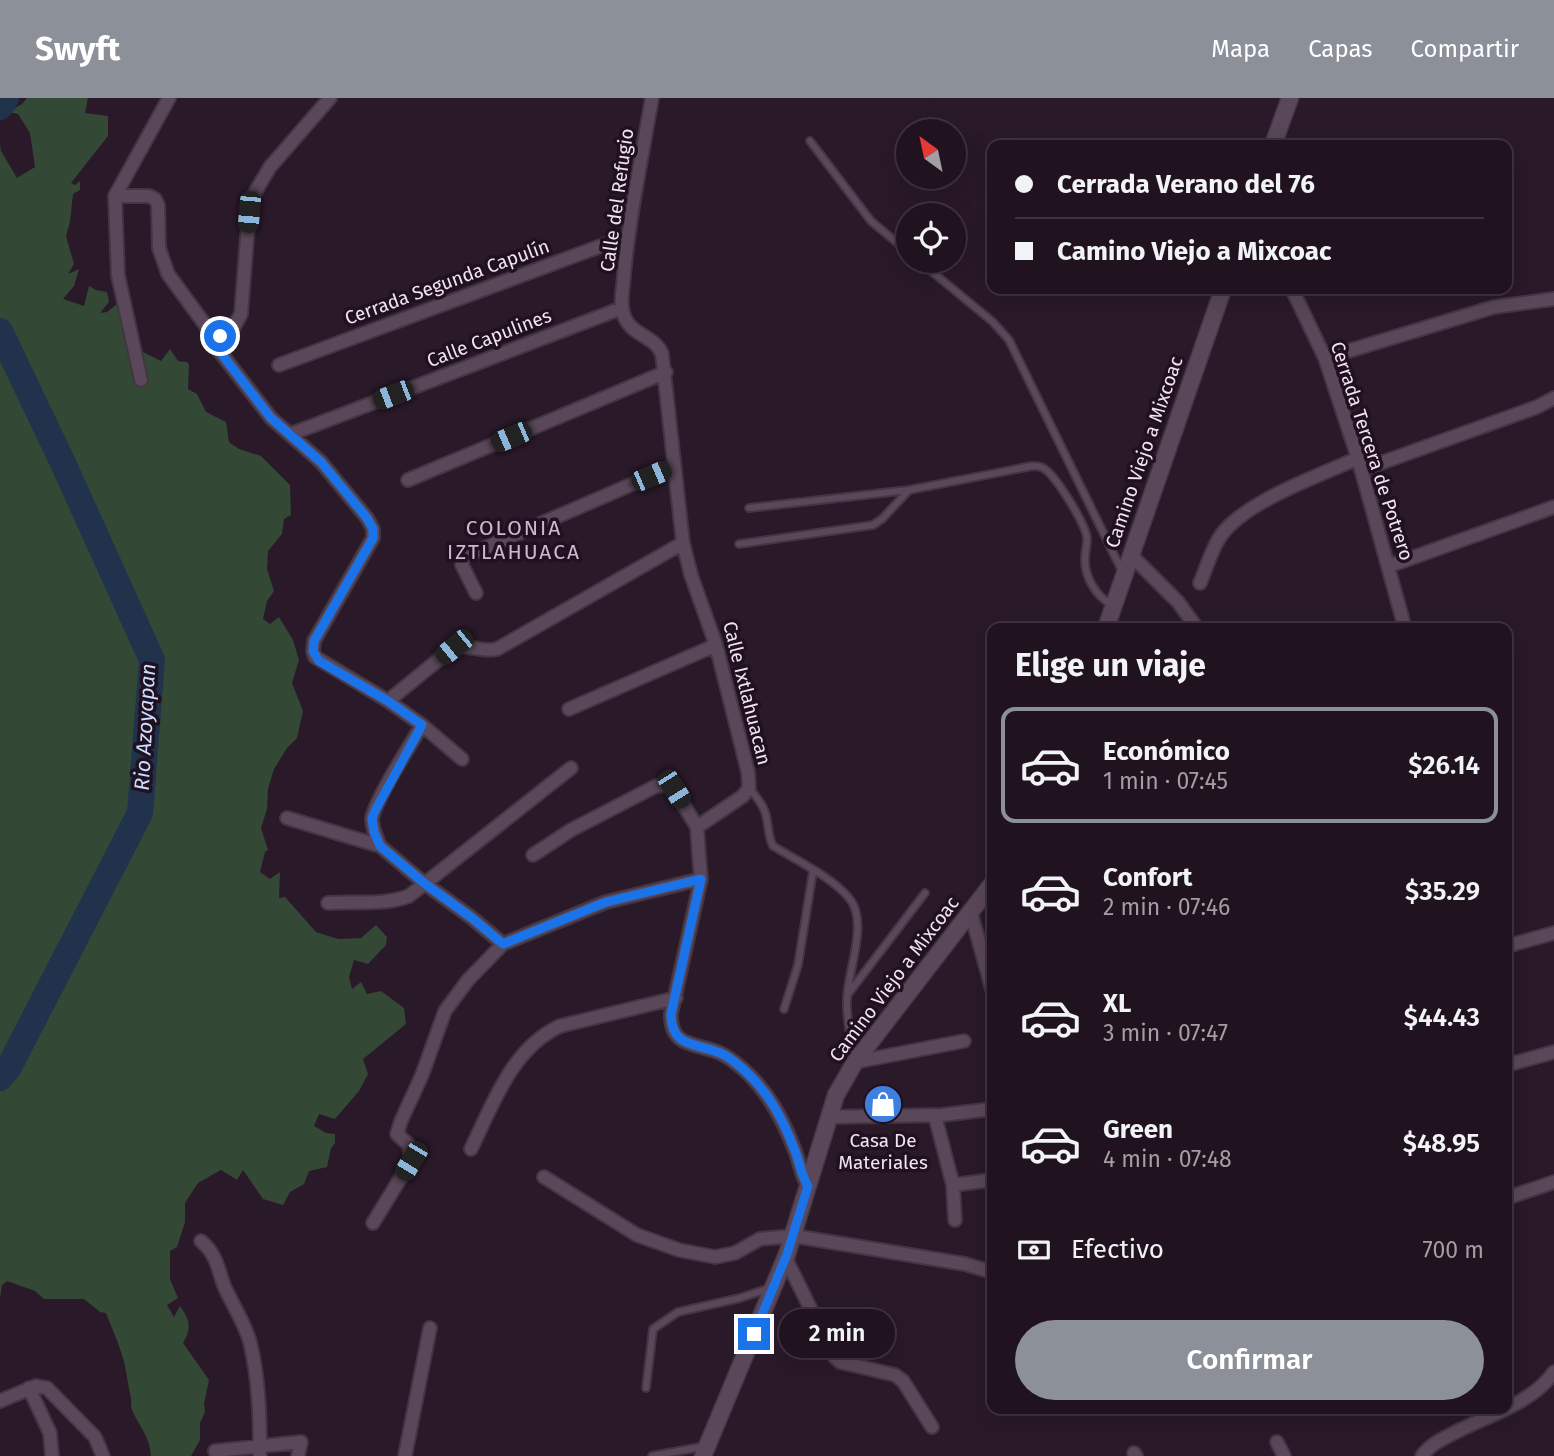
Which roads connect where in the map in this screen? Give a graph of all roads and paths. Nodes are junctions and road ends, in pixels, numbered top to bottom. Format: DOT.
graph roads {
  1 [pos="169,98"];
  2 [pos="330,98"];
  3 [pos="652,98"];
  4 [pos="1290,98"];
  5 [pos="1275,140"];
  6 [pos="810,141"];
  7 [pos="115,196"];
  8 [pos="628,236"];
  9 [pos="896,242"];
  10 [pos="933,273"];
  11 [pos="1221,294"];
  12 [pos="1294,294"];
  13 [pos="1554,299"];
  14 [pos="622,308"];
  15 [pos="217,341"];
  16 [pos="1325,358"];
  17 [pos="279,365"];
  18 [pos="666,372"];
  19 [pos="141,380"];
  20 [pos="1554,398"];
  21 [pos="291,434"];
  22 [pos="1359,464"];
  23 [pos="674,466"];
  24 [pos="408,480"];
  25 [pos="909,489"];
  26 [pos="1554,507"];
  27 [pos="749,508"];
  28 [pos="683,542"];
  29 [pos="739,544"];
  30 [pos="1131,555"];
  31 [pos="1389,566"];
  32 [pos="1124,574"];
  33 [pos="1200,583"];
  34 [pos="476,593"];
  35 [pos="1114,606"];
  36 [pos="1108,623"];
  37 [pos="1193,623"];
  38 [pos="1404,623"];
  39 [pos="716,645"];
  40 [pos="388,701"];
  41 [pos="569,709"];
  42 [pos="422,725"];
  43 [pos="462,759"];
  44 [pos="571,768"];
  45 [pos="749,788"];
  46 [pos="287,818"];
  47 [pos="697,827"];
  48 [pos="380,846"];
  49 [pos="533,855"];
  50 [pos="813,871"];
  51 [pos="701,879"];
  52 [pos="424,883"];
  53 [pos="987,891"];
  54 [pos="925,893"];
  55 [pos="328,903"];
  56 [pos="971,913"];
  57 [pos="1554,933"];
  58 [pos="503,944"];
  59 [pos="1512,945"];
  60 [pos="987,971"];
  61 [pos="847,995"];
  62 [pos="676,998"];
  63 [pos="784,1009"];
  64 [pos="964,1041"];
  65 [pos="1554,1052"];
  66 [pos="855,1062"];
  67 [pos="1512,1064"];
  68 [pos="987,1110"];
  69 [pos="935,1116"];
  70 [pos="828,1117"];
  71 [pos="471,1149"];
  72 [pos="544,1177"];
  73 [pos="987,1181"];
  74 [pos="1554,1182"];
  75 [pos="953,1185"];
  76 [pos="808,1186"];
  77 [pos="1512,1196"];
  78 [pos="955,1220"];
  79 [pos="373,1223"];
  80 [pos="794,1236"];
  81 [pos="201,1241"];
  82 [pos="787,1254"];
  83 [pos="987,1271"];
  84 [pos="775,1287"];
  85 [pos="430,1328"];
  86 [pos="1554,1372"];
  87 [pos="29,1388"];
  88 [pos="646,1388"];
  89 [pos="0,1401"];
  90 [pos="1512,1406"];
  91 [pos="1495,1414"];
  92 [pos="932,1427"];
  93 [pos="1277,1442"];
  94 [pos="215,1451"];
  95 [pos="260,1451"];
  96 [pos="705,1451"];
  97 [pos="52,1456"];
  98 [pos="103,1456"];
  99 [pos="298,1456"];
  100 [pos="405,1456"];
  101 [pos="652,1456"];
  102 [pos="1284,1456"];
  103 [pos="1422,1456"];
  1 -- 7 [label="street"];
  2 -- 15 [label="street"];
  3 -- 8 [label="street, Calle del Refugio"];
  4 -- 5 [label="main road"];
  6 -- 9 [label="lane"];
  7 -- 15 [label="street"];
  7 -- 19 [label="street"];
  8 -- 14 [label="street, Calle del Refugio"];
  8 -- 17 [label="street, Cerrada Segunda Capulín"];
  10 -- 32 [label="lane"];
  11 -- 30 [label="main road, Camino Viejo a Mixcoac"];
  12 -- 16 [label="street, Cerrada Tercera de Potrero"];
  13 -- 16 [label="street"];
  14 -- 18 [label="street, Calle Ixtlahuacan"];
  14 -- 21 [label="street, Calle Capulines"];
  15 -- 21 [label="street"];
  16 -- 22 [label="street, Cerrada Tercera de Potrero"];
  18 -- 23 [label="street, Calle Ixtlahuacan"];
  18 -- 24 [label="street"];
  20 -- 22 [label="street"];
  21 -- 40 [label="street"];
  22 -- 31 [label="street, Cerrada Tercera de Potrero"];
  22 -- 33 [label="street"];
  23 -- 28 [label="street, Calle Ixtlahuacan"];
  23 -- 34 [label="street"];
  25 -- 27 [label="lane"];
  25 -- 29 [label="lane"];
  25 -- 35 [label="lane"];
  26 -- 31 [label="street"];
  28 -- 39 [label="street, Calle Ixtlahuacan"];
  28 -- 40 [label="street"];
  30 -- 32 [label="main road, Camino Viejo a Mixcoac"];
  30 -- 37 [label="street"];
  31 -- 38 [label="street, Cerrada Tercera de Potrero"];
  32 -- 35 [label="main road, Camino Viejo a Mixcoac"];
  35 -- 36 [label="main road, Camino Viejo a Mixcoac"];
  39 -- 41 [label="street"];
  39 -- 45 [label="street, Calle Ixtlahuacan"];
  40 -- 42 [label="street"];
  42 -- 43 [label="street"];
  42 -- 48 [label="street"];
  44 -- 52 [label="street"];
  45 -- 47 [label="street, Calle Ixtlahuacan"];
  45 -- 50 [label="lane"];
  46 -- 48 [label="street"];
  47 -- 49 [label="street"];
  47 -- 51 [label="street"];
  48 -- 52 [label="street"];
  50 -- 61 [label="lane"];
  50 -- 63 [label="lane"];
  51 -- 58 [label="street"];
  51 -- 62 [label="street"];
  52 -- 55 [label="street"];
  52 -- 58 [label="street"];
  53 -- 56 [label="main road, Camino Viejo a Mixcoac"];
  54 -- 61 [label="lane"];
  56 -- 60 [label="street"];
  56 -- 66 [label="main road, Camino Viejo a Mixcoac"];
  57 -- 59 [label="street"];
  58 -- 79 [label="street"];
  61 -- 66 [label="lane"];
  62 -- 71 [label="street"];
  62 -- 76 [label="street"];
  64 -- 66 [label="street"];
  65 -- 67 [label="street"];
  66 -- 70 [label="main road, Camino Viejo a Mixcoac"];
  68 -- 69 [label="street"];
  69 -- 70 [label="street"];
  69 -- 75 [label="street"];
  70 -- 76 [label="main road, Camino Viejo a Mixcoac"];
  72 -- 80 [label="street"];
  73 -- 75 [label="street"];
  74 -- 77 [label="street"];
  75 -- 78 [label="street"];
  76 -- 80 [label="main road, Camino Viejo a Mixcoac"];
  80 -- 82 [label="main road, Camino Viejo a Mixcoac"];
  80 -- 83 [label="street"];
  81 -- 95 [label="street"];
  82 -- 84 [label="main road, Camino Viejo a Mixcoac"];
  82 -- 92 [label="street"];
  84 -- 88 [label="lane"];
  84 -- 96 [label="main road, Camino Viejo a Mixcoac"];
  85 -- 100 [label="street"];
  86 -- 90 [label="street"];
  87 -- 89 [label="street"];
  87 -- 97 [label="street"];
  87 -- 98 [label="street"];
  91 -- 103 [label="street"];
  93 -- 102 [label="street"];
  94 -- 95 [label="street"];
  95 -- 99 [label="street"];
  96 -- 101 [label="lane"];
}
